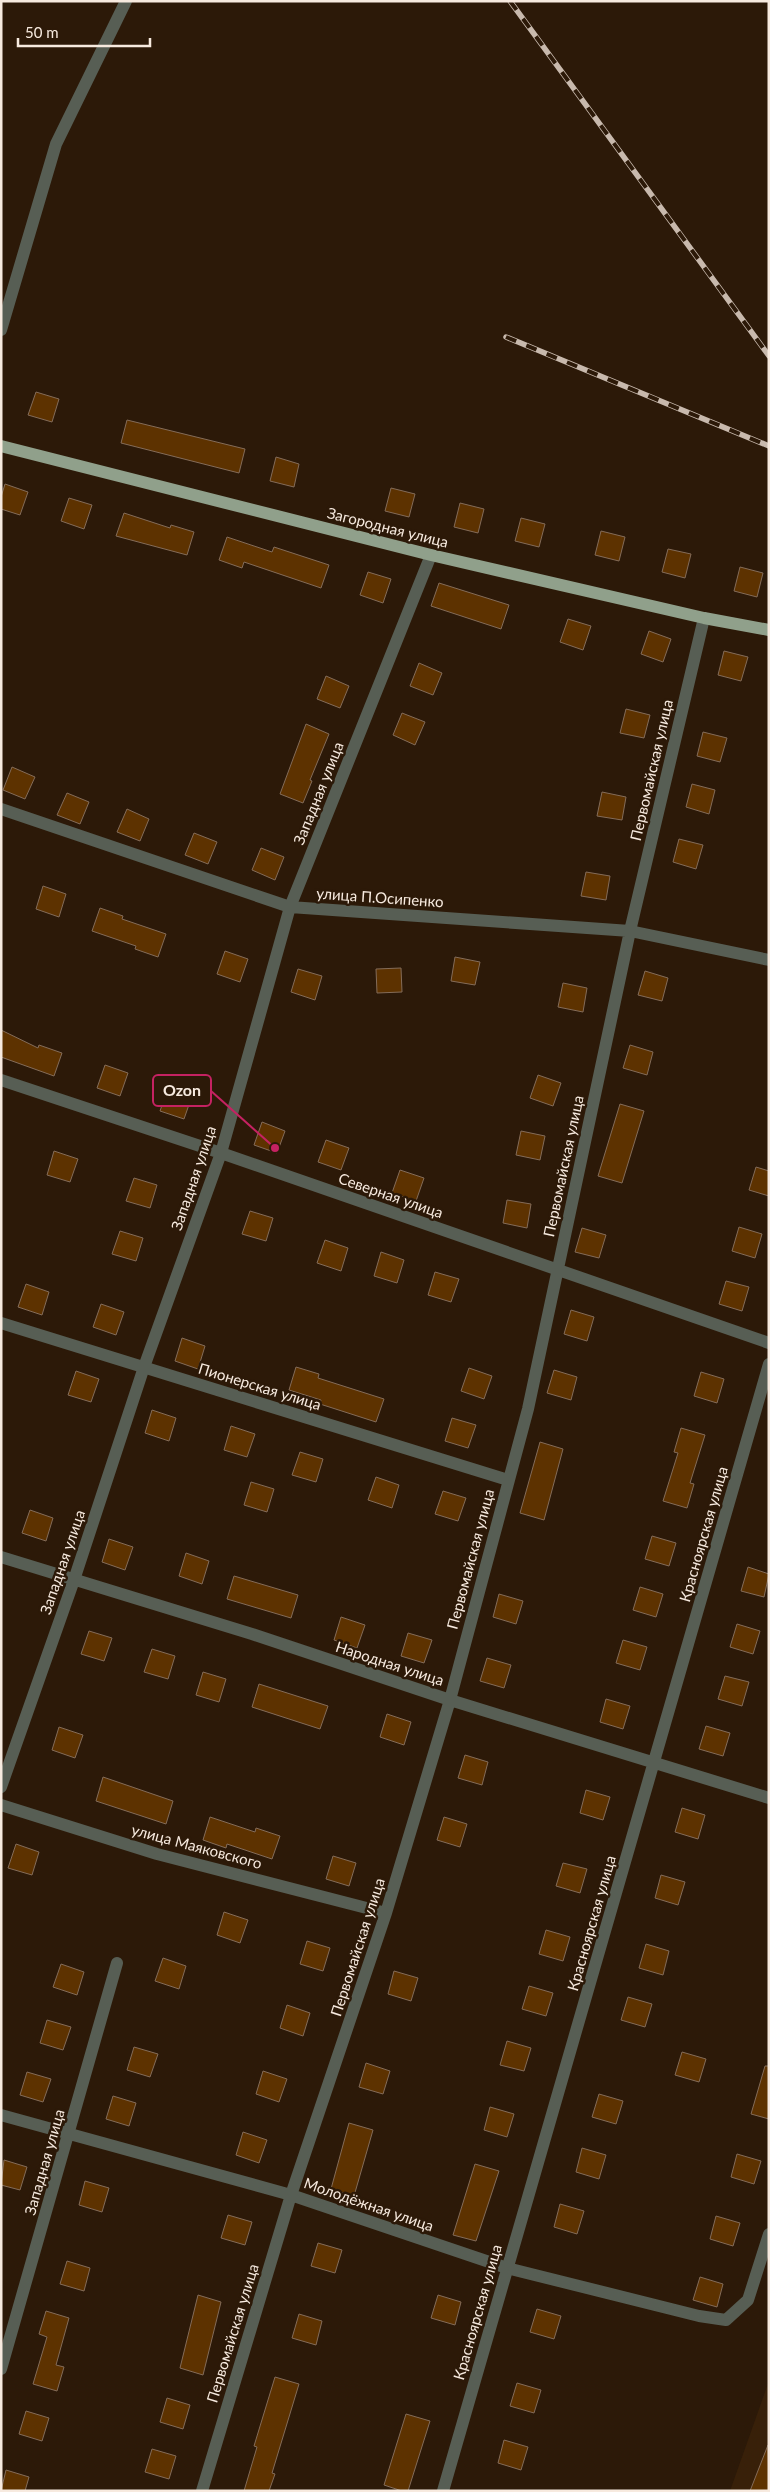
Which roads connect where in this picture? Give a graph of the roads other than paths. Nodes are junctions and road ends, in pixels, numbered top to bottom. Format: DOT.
graph roads {
  1 [pos="126,1"];
  2 [pos="1,330"];
  3 [pos="1,446"];
  4 [pos="431,555"];
  5 [pos="704,618"];
  6 [pos="769,630"];
  7 [pos="1,809"];
  8 [pos="290,907"];
  9 [pos="630,931"];
  10 [pos="769,960"];
  11 [pos="1,1080"];
  12 [pos="221,1153"];
  13 [pos="558,1271"];
  14 [pos="1,1323"];
  15 [pos="769,1343"];
  16 [pos="769,1364"];
  17 [pos="144,1366"];
  18 [pos="508,1480"];
  19 [pos="1,1557"];
  20 [pos="74,1580"];
  21 [pos="450,1700"];
  22 [pos="655,1764"];
  23 [pos="1,1787"];
  24 [pos="769,1798"];
  25 [pos="1,1805"];
  26 [pos="386,1913"];
  27 [pos="117,1963"];
  28 [pos="1,2115"];
  29 [pos="69,2135"];
  30 [pos="291,2195"];
  31 [pos="769,2234"];
  32 [pos="507,2268"];
  33 [pos="1,2369"];
  34 [pos="202,2491"];
  35 [pos="442,2491"];
  1 -- 2 [label="street"];
  3 -- 4 [label="main road, Загородная улица"];
  4 -- 5 [label="main road, Загородная улица"];
  4 -- 8 [label="street, Западная улица"];
  5 -- 6 [label="main road, Загородная улица"];
  5 -- 9 [label="street, Первомайская улица"];
  7 -- 8 [label="street, улица П.Осипенко"];
  8 -- 9 [label="street, улица П.Осипенко"];
  8 -- 12 [label="street, Западная улица"];
  9 -- 10 [label="street, улица П.Осипенко"];
  9 -- 13 [label="street, Первомайская улица"];
  11 -- 12 [label="street, Северная улица"];
  12 -- 13 [label="street, Северная улица"];
  12 -- 17 [label="street, Западная улица"];
  13 -- 15 [label="street, Северная улица"];
  13 -- 18 [label="street, Первомайская улица"];
  14 -- 17 [label="street, Пионерская улица"];
  16 -- 22 [label="street, Красноярская улица"];
  17 -- 18 [label="street, Пионерская улица"];
  17 -- 20 [label="street, Западная улица"];
  18 -- 21 [label="street, Первомайская улица"];
  19 -- 20 [label="street, Народная улица"];
  20 -- 21 [label="street, Народная улица"];
  20 -- 23 [label="street, Западная улица"];
  21 -- 22 [label="street, Народная улица"];
  21 -- 26 [label="street, Первомайская улица"];
  22 -- 24 [label="street, Народная улица"];
  22 -- 32 [label="street, Красноярская улица"];
  25 -- 26 [label="street, улица Маяковского"];
  26 -- 30 [label="street, Первомайская улица"];
  27 -- 29 [label="street, Западная улица"];
  28 -- 29 [label="street, Молодёжная улица"];
  29 -- 30 [label="street, Молодёжная улица"];
  29 -- 33 [label="street, Западная улица"];
  30 -- 32 [label="street, Молодёжная улица"];
  30 -- 34 [label="street, Первомайская улица"];
  31 -- 32 [label="street, Молодёжная улица"];
  32 -- 35 [label="street, Красноярская улица"];
}
